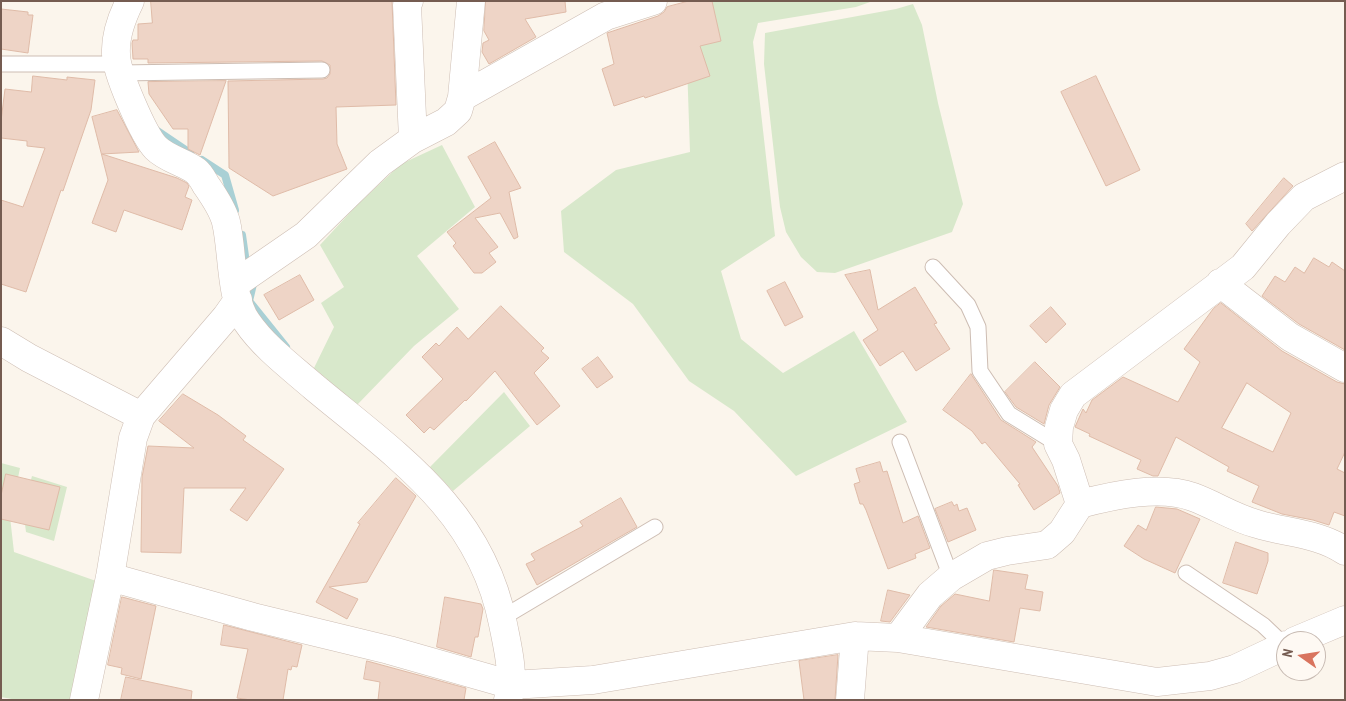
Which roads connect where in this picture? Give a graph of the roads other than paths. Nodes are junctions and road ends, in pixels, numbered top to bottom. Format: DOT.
graph roads {
  1 [pos="130,1"];
  2 [pos="409,1"];
  3 [pos="471,1"];
  4 [pos="653,1"];
  5 [pos="1,64"];
  6 [pos="119,69"];
  7 [pos="322,70"];
  8 [pos="462,97"];
  9 [pos="413,139"];
  10 [pos="1345,176"];
  11 [pos="933,266"];
  12 [pos="1220,283"];
  13 [pos="236,292"];
  14 [pos="1,341"];
  15 [pos="1345,368"];
  16 [pos="141,416"];
  17 [pos="900,442"];
  18 [pos="1058,444"];
  19 [pos="1080,504"];
  20 [pos="655,527"];
  21 [pos="1344,548"];
  22 [pos="1186,573"];
  23 [pos="110,577"];
  24 [pos="951,577"];
  25 [pos="502,618"];
  26 [pos="1345,620"];
  27 [pos="1319,631"];
  28 [pos="1276,635"];
  29 [pos="855,636"];
  30 [pos="898,638"];
  31 [pos="1276,650"];
  32 [pos="1158,691"];
  33 [pos="510,693"];
  34 [pos="84,700"];
  35 [pos="850,700"];
  1 -- 6 [label="street"];
  2 -- 9 [label="street"];
  3 -- 8 [label="street"];
  4 -- 8 [label="street"];
  5 -- 6 [label="lane"];
  6 -- 7 [label="lane"];
  6 -- 13 [label="street"];
  8 -- 9 [label="street"];
  9 -- 13 [label="street"];
  10 -- 12 [label="street"];
  11 -- 18 [label="lane"];
  12 -- 15 [label="street"];
  12 -- 18 [label="street"];
  13 -- 16 [label="street"];
  13 -- 25 [label="street"];
  14 -- 16 [label="street"];
  16 -- 23 [label="street"];
  17 -- 24 [label="lane"];
  18 -- 19 [label="street"];
  19 -- 21 [label="street"];
  19 -- 24 [label="street"];
  20 -- 25 [label="lane"];
  22 -- 28 [label="lane"];
  23 -- 33 [label="street"];
  23 -- 34 [label="street"];
  24 -- 30 [label="street"];
  25 -- 33 [label="street"];
  26 -- 27 [label="street"];
  29 -- 30 [label="street"];
  29 -- 33 [label="street"];
  29 -- 35 [label="street"];
  30 -- 32 [label="street"];
  31 -- 32 [label="street"];
}
